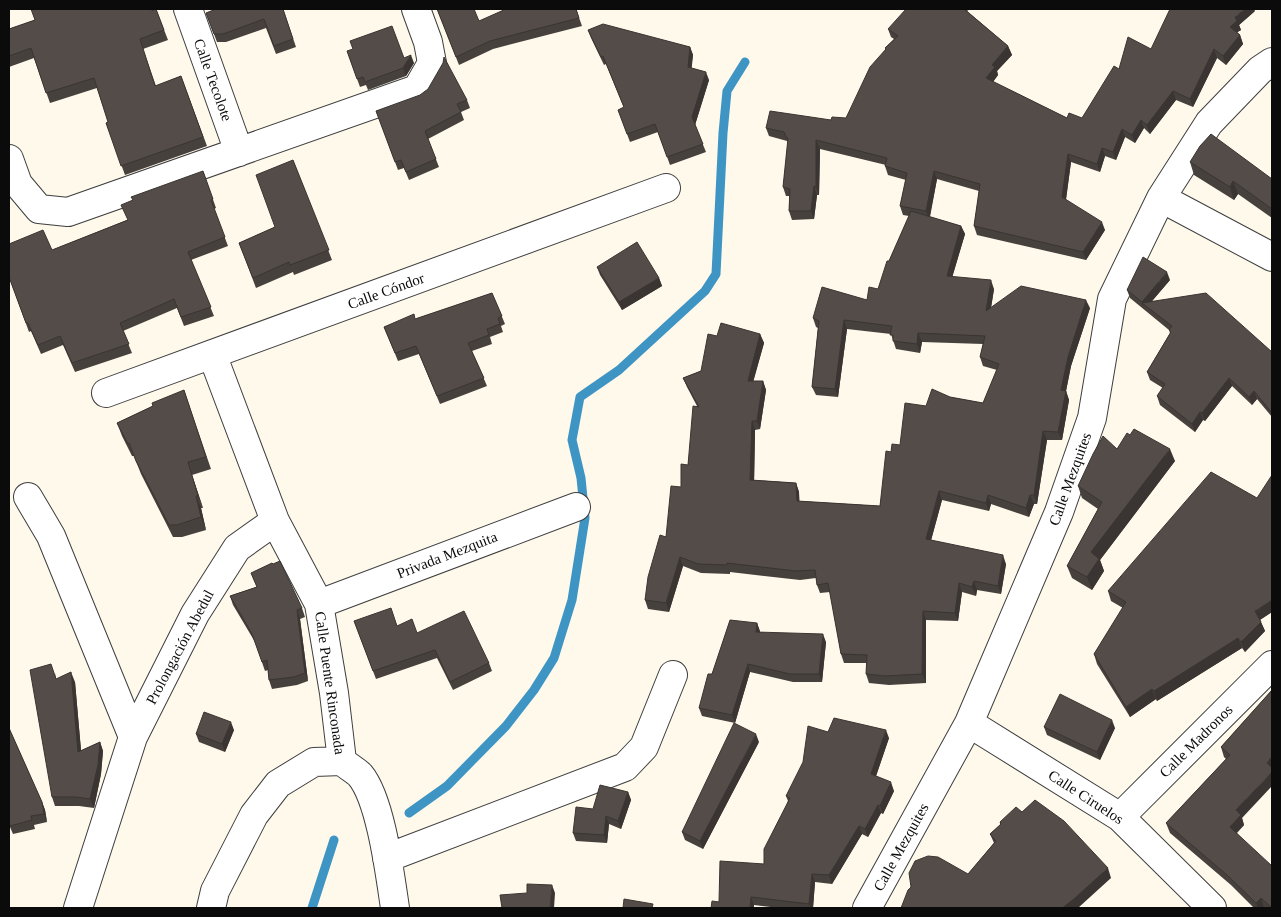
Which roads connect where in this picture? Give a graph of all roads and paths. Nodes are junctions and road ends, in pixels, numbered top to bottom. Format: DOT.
graph roads {
  1 [pos="188,9"];
  2 [pos="416,9"];
  3 [pos="1272,62"];
  4 [pos="238,152"];
  5 [pos="9,158"];
  6 [pos="666,188"];
  7 [pos="1161,198"];
  8 [pos="1272,257"];
  9 [pos="212,354"];
  10 [pos="106,393"];
  11 [pos="28,497"];
  12 [pos="576,507"];
  13 [pos="275,521"];
  14 [pos="319,604"];
  15 [pos="1272,665"];
  16 [pos="672,674"];
  17 [pos="969,723"];
  18 [pos="133,737"];
  19 [pos="342,761"];
  20 [pos="1120,817"];
  21 [pos="387,858"];
  22 [pos="78,908"];
  23 [pos="211,908"];
  24 [pos="396,908"];
  25 [pos="867,908"];
  26 [pos="1212,908"];
  1 -- 4 [label="street, Calle Tecolote"];
  2 -- 4 [label="street"];
  3 -- 7 [label="street, Calle Mezquites"];
  4 -- 5 [label="street"];
  6 -- 9 [label="street, Calle Cóndor"];
  7 -- 8 [label="street"];
  7 -- 17 [label="street, Calle Mezquites"];
  9 -- 10 [label="street, Calle Cóndor"];
  9 -- 13 [label="street, Calle Puente Rinconada"];
  11 -- 18 [label="street"];
  12 -- 14 [label="street, Privada Mezquita"];
  13 -- 14 [label="street, Calle Puente Rinconada"];
  13 -- 18 [label="street, Prolongación Abedul"];
  14 -- 19 [label="street, Calle Puente Rinconada"];
  15 -- 20 [label="street, Calle Madronos"];
  16 -- 21 [label="street"];
  17 -- 20 [label="street, Calle Ciruelos"];
  17 -- 25 [label="street, Calle Mezquites"];
  18 -- 22 [label="street, Prolongación Abedul"];
  19 -- 21 [label="street"];
  19 -- 23 [label="street, Calle Puente Rinconada"];
  20 -- 26 [label="street, Calle Ciruelos"];
  21 -- 24 [label="street"];
}
